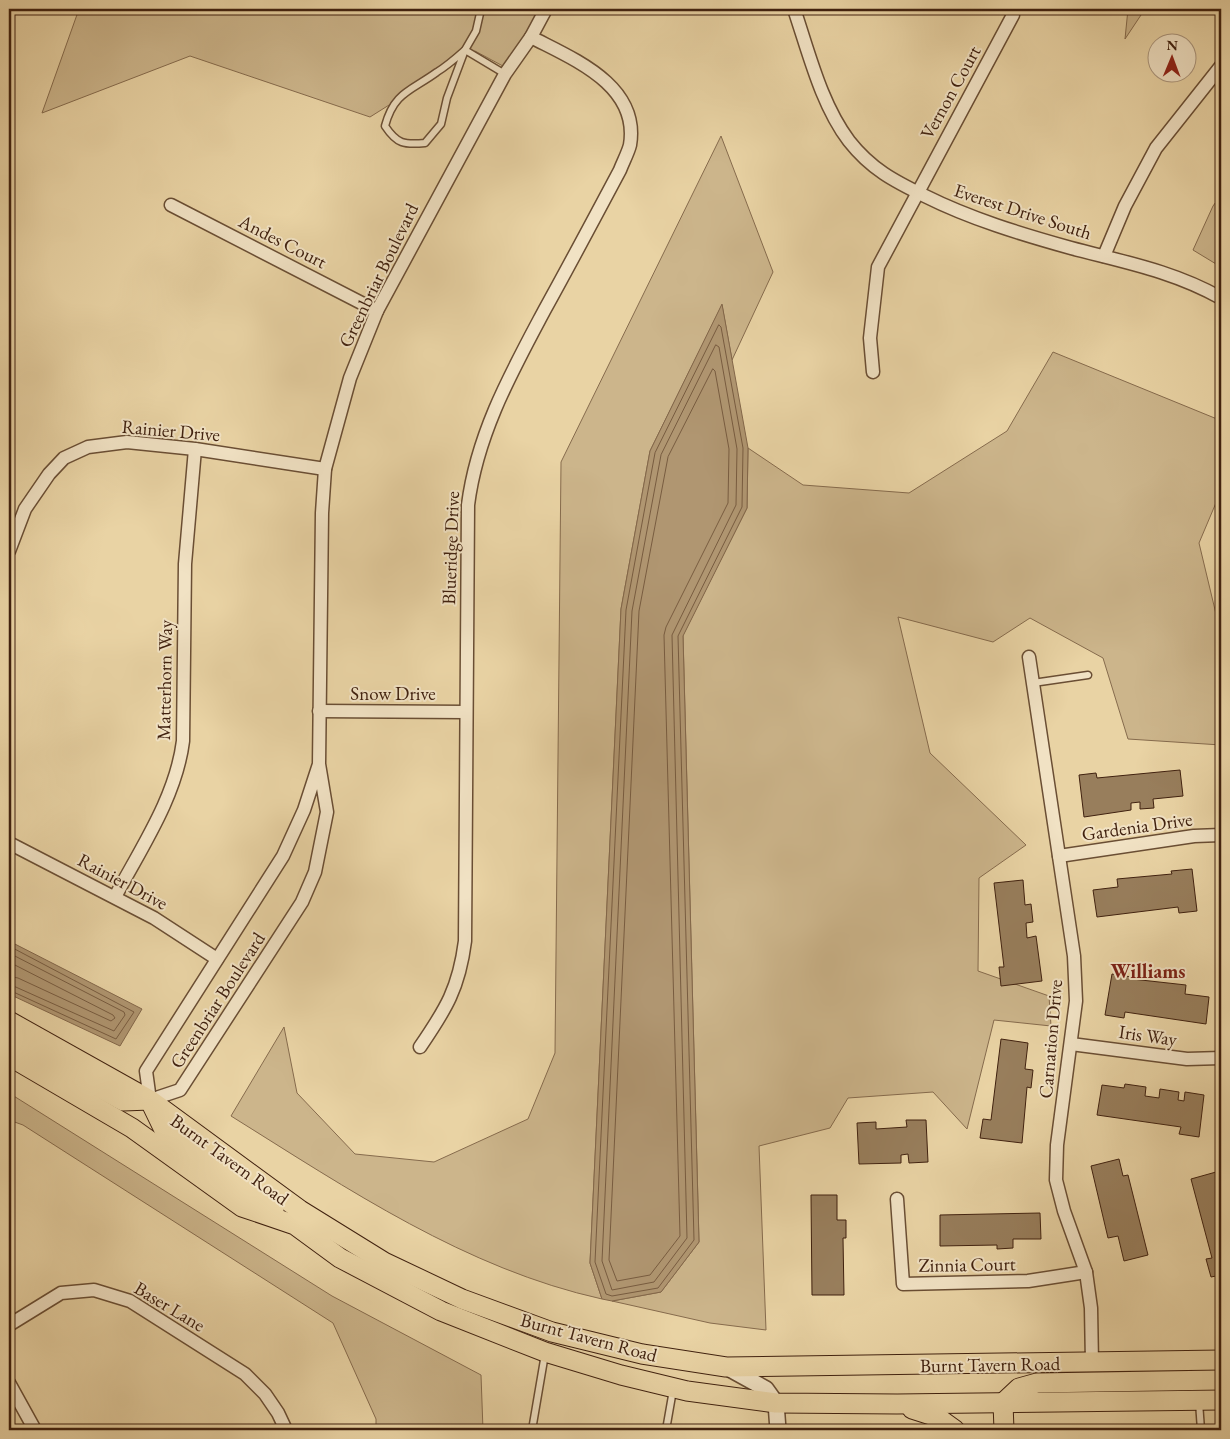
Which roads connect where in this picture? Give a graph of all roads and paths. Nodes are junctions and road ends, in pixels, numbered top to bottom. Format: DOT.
graph roads {
  1 [pos="481,9"];
  2 [pos="546,9"];
  3 [pos="794,9"];
  4 [pos="1013,9"];
  5 [pos="531,37"];
  6 [pos="465,50"];
  7 [pos="1221,66"];
  8 [pos="505,74"];
  9 [pos="916,192"];
  10 [pos="171,206"];
  11 [pos="1104,256"];
  12 [pos="1221,298"];
  13 [pos="378,311"];
  14 [pos="873,372"];
  15 [pos="195,449"];
  16 [pos="325,469"];
  17 [pos="9,551"];
  18 [pos="1029,658"];
  19 [pos="1088,675"];
  20 [pos="1033,683"];
  21 [pos="319,711"];
  22 [pos="466,712"];
  23 [pos="319,764"];
  24 [pos="1221,835"];
  25 [pos="9,842"];
  26 [pos="1059,856"];
  27 [pos="115,897"];
  28 [pos="217,959"];
  29 [pos="9,1021"];
  30 [pos="9,1038"];
  31 [pos="1070,1044"];
  32 [pos="420,1048"];
  33 [pos="9,1056"];
  34 [pos="1221,1058"];
  35 [pos="150,1100"];
  36 [pos="897,1199"];
  37 [pos="295,1225"];
  38 [pos="1086,1272"];
  39 [pos="9,1325"];
  40 [pos="545,1352"];
  41 [pos="1221,1360"];
  42 [pos="1092,1362"];
  43 [pos="726,1367"];
  44 [pos="1221,1380"];
  45 [pos="9,1383"];
  46 [pos="673,1389"];
  47 [pos="1199,1400"];
  48 [pos="1221,1400"];
  49 [pos="776,1403"];
  50 [pos="1003,1403"];
  51 [pos="896,1404"];
  52 [pos="35,1430"];
  53 [pos="286,1430"];
  54 [pos="532,1430"];
  55 [pos="666,1430"];
  56 [pos="778,1430"];
  57 [pos="956,1430"];
  58 [pos="1004,1430"];
  59 [pos="1201,1430"];
  1 -- 6 [label="lane"];
  2 -- 5 [label="street, Greenbriar Boulevard"];
  3 -- 9 [label="street, Everest Drive South"];
  4 -- 9 [label="street, Vernon Court"];
  5 -- 8 [label="street, Greenbriar Boulevard"];
  5 -- 22 [label="street, Blueridge Drive"];
  6 -- 6 [label="lane"];
  6 -- 8 [label="lane"];
  7 -- 11 [label="street"];
  8 -- 13 [label="street, Greenbriar Boulevard"];
  9 -- 11 [label="street, Everest Drive South"];
  9 -- 14 [label="street, Vernon Court"];
  10 -- 13 [label="street, Andes Court"];
  11 -- 12 [label="street, Everest Drive South"];
  13 -- 16 [label="street, Greenbriar Boulevard"];
  15 -- 16 [label="street, Rainier Drive"];
  15 -- 17 [label="street, Rainier Drive"];
  15 -- 27 [label="street, Matterhorn Way"];
  16 -- 21 [label="street, Greenbriar Boulevard"];
  18 -- 20 [label="street, Carnation Drive"];
  19 -- 20 [label="lane"];
  20 -- 26 [label="street, Carnation Drive"];
  21 -- 22 [label="street, Snow Drive"];
  21 -- 23 [label="street, Greenbriar Boulevard"];
  22 -- 32 [label="street, Blueridge Drive"];
  23 -- 28 [label="street, Greenbriar Boulevard"];
  23 -- 35 [label="street, Greenbriar Boulevard"];
  24 -- 26 [label="street, Gardenia Drive"];
  25 -- 27 [label="street, Rainier Drive"];
  26 -- 31 [label="street, Carnation Drive"];
  27 -- 28 [label="street, Rainier Drive"];
  28 -- 35 [label="street, Greenbriar Boulevard"];
  29 -- 35 [label="main road, Burnt Tavern Road"];
  30 -- 35 [label="main road"];
  31 -- 34 [label="street, Iris Way"];
  31 -- 38 [label="street, Carnation Drive"];
  33 -- 37 [label="main road, Burnt Tavern Road"];
  35 -- 37 [label="main road"];
  35 -- 43 [label="main road, Burnt Tavern Road"];
  36 -- 38 [label="street, Zinnia Court"];
  37 -- 40 [label="main road, Burnt Tavern Road"];
  38 -- 42 [label="street, Carnation Drive"];
  39 -- 53 [label="street, Baser Lane"];
  40 -- 46 [label="main road, Burnt Tavern Road"];
  40 -- 54 [label="lane"];
  41 -- 42 [label="main road, Burnt Tavern Road"];
  42 -- 43 [label="main road, Burnt Tavern Road"];
  43 -- 49 [label="street"];
  44 -- 50 [label="main road"];
  45 -- 52 [label="street"];
  46 -- 49 [label="main road, Burnt Tavern Road"];
  46 -- 55 [label="lane"];
  47 -- 48 [label="main road, Burnt Tavern Road"];
  47 -- 50 [label="main road, Burnt Tavern Road"];
  47 -- 59 [label="lane"];
  49 -- 51 [label="main road, Burnt Tavern Road"];
  49 -- 56 [label="street"];
  50 -- 51 [label="main road, Burnt Tavern Road"];
  50 -- 58 [label="main road"];
  51 -- 57 [label="main road"];
}
